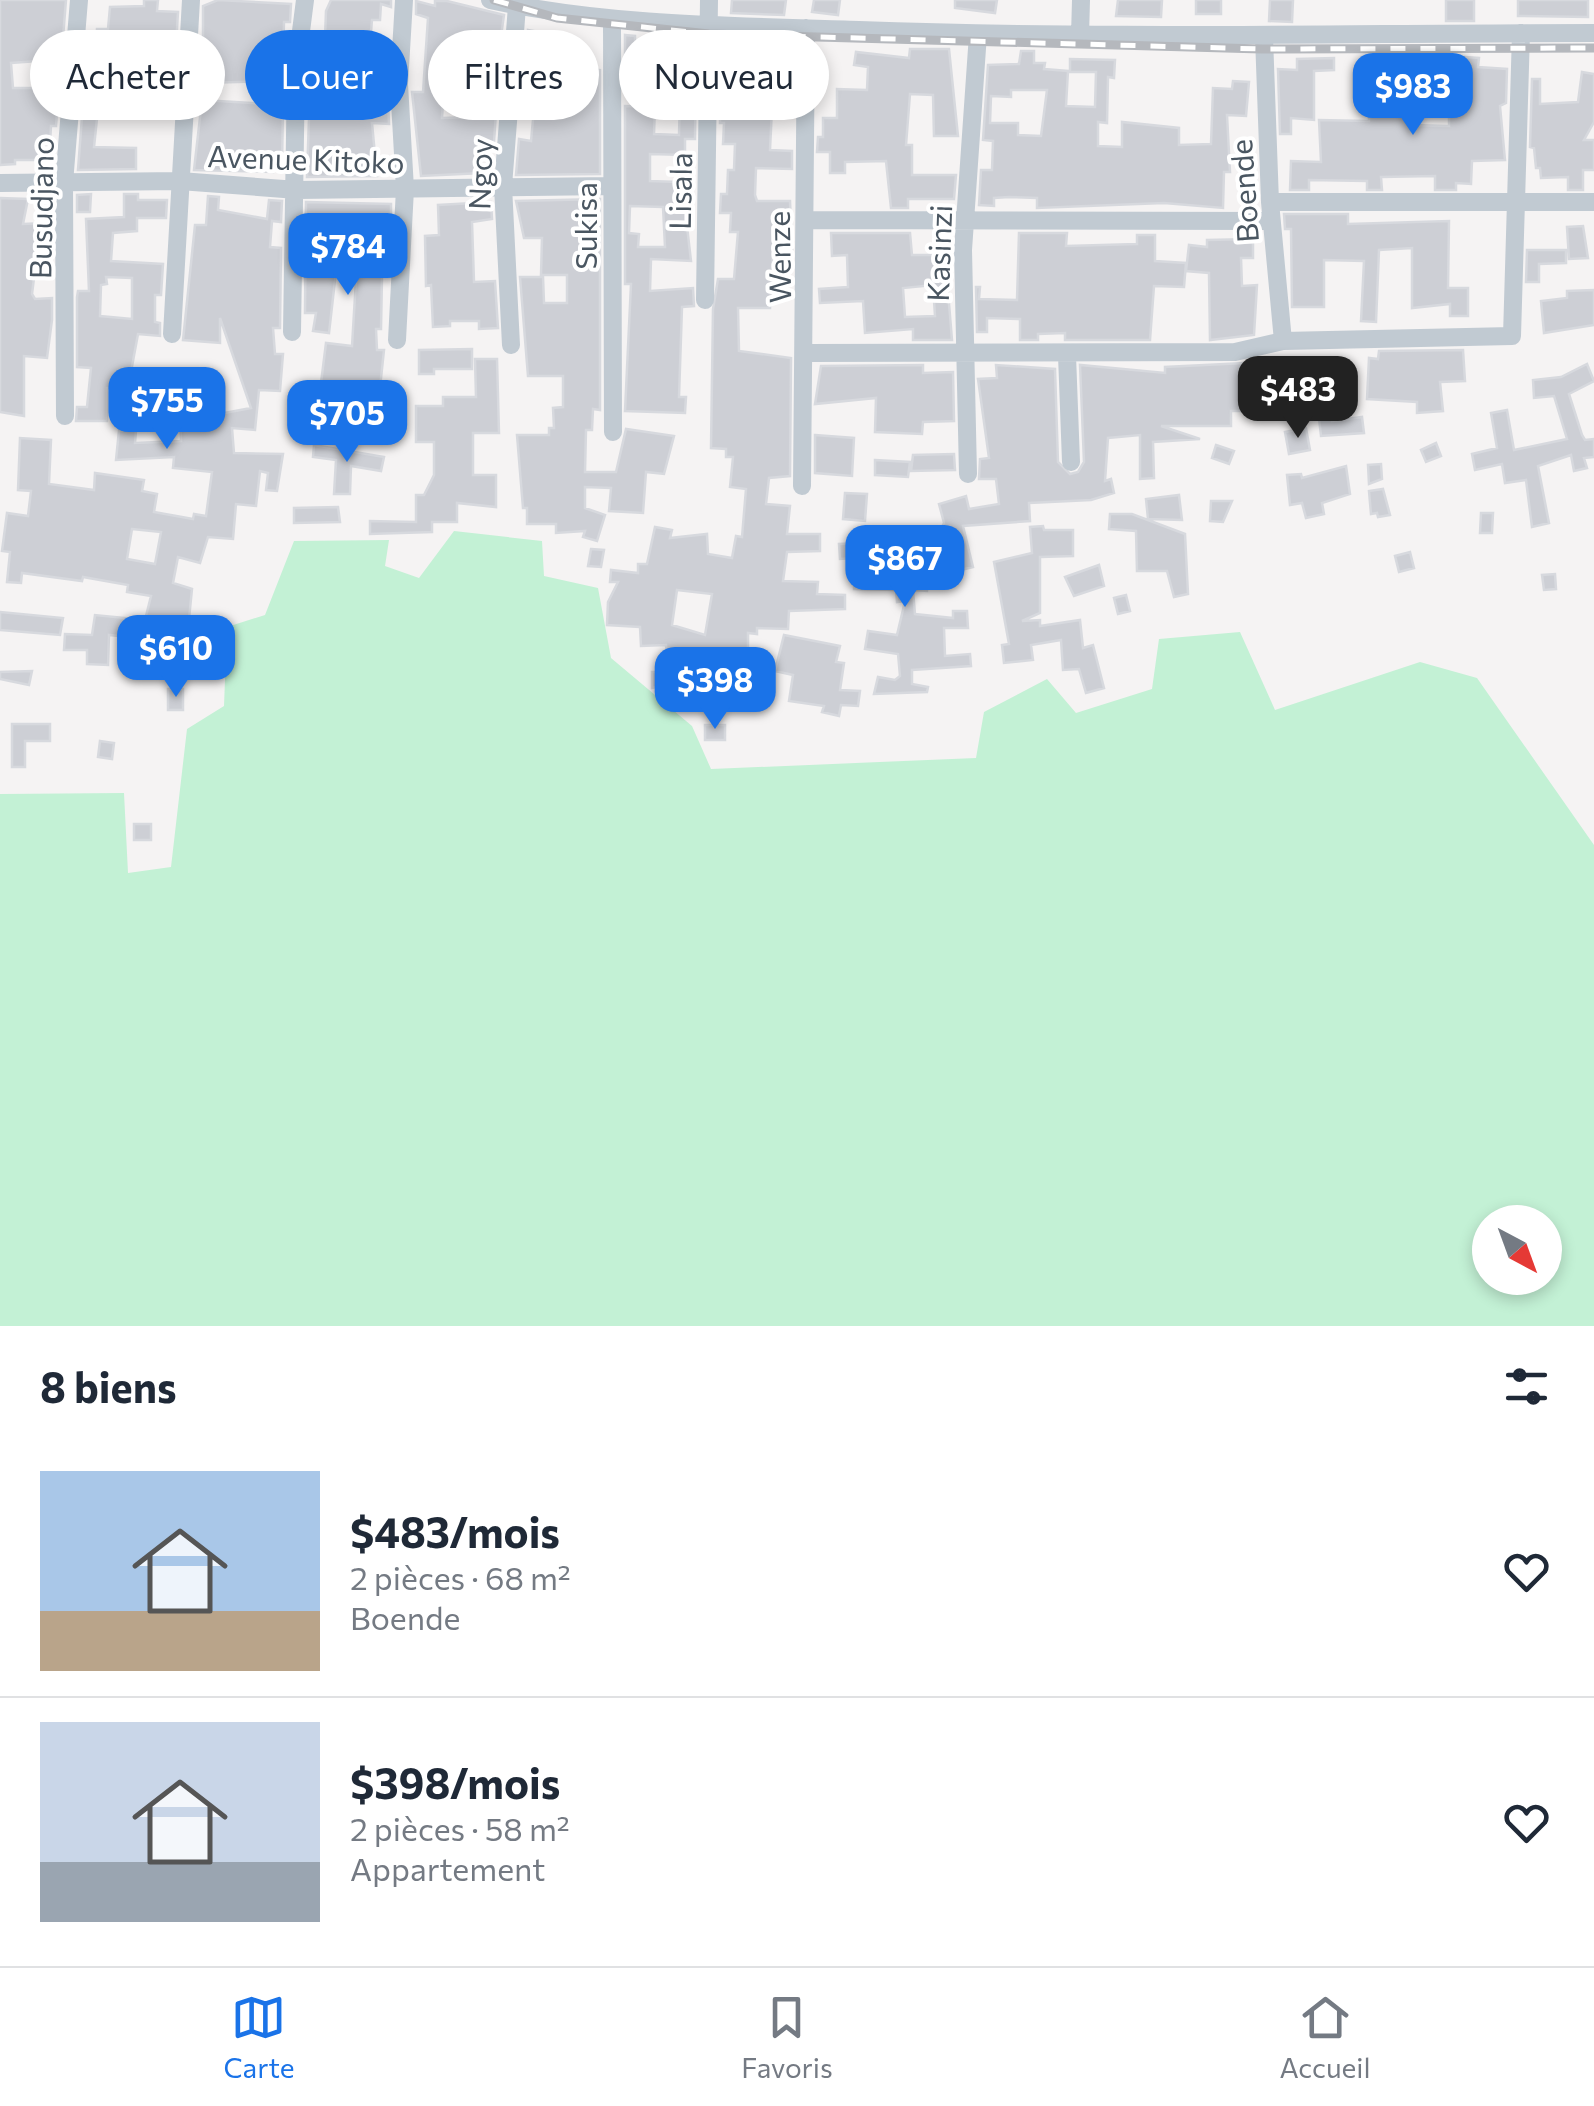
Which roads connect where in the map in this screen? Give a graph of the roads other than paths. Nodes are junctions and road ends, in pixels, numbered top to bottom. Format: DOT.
graph roads {
  1 [pos="79,0"];
  2 [pos="192,0"];
  3 [pos="304,0"];
  4 [pos="404,0"];
  5 [pos="490,0"];
  6 [pos="710,0"];
  7 [pos="1081,0"];
  8 [pos="518,6"];
  9 [pos="612,20"];
  10 [pos="708,22"];
  11 [pos="806,28"];
  12 [pos="1521,33"];
  13 [pos="1594,33"];
  14 [pos="978,34"];
  15 [pos="1080,36"];
  16 [pos="1264,37"];
  17 [pos="180,181"];
  18 [pos="0,183"];
  19 [pos="64,183"];
  20 [pos="504,186"];
  21 [pos="611,186"];
  22 [pos="405,188"];
  23 [pos="297,190"];
  24 [pos="1516,201"];
  25 [pos="1594,202"];
  26 [pos="1270,212"];
  27 [pos="965,217"];
  28 [pos="806,220"];
  29 [pos="705,300"];
  30 [pos="292,332"];
  31 [pos="172,334"];
  32 [pos="397,340"];
  33 [pos="1283,341"];
  34 [pos="511,344"];
  35 [pos="964,350"];
  36 [pos="806,353"];
  37 [pos="1067,354"];
  38 [pos="66,416"];
  39 [pos="612,432"];
  40 [pos="1071,462"];
  41 [pos="968,474"];
  42 [pos="802,486"];
  1 -- 19 [label="street, Busudjano"];
  2 -- 17 [label="street"];
  3 -- 23 [label="street"];
  4 -- 22 [label="street"];
  5 -- 8 [label="street"];
  6 -- 10 [label="street, Lisala"];
  7 -- 15 [label="street"];
  8 -- 9 [label="street"];
  8 -- 20 [label="street, Ngoy"];
  9 -- 10 [label="street"];
  9 -- 21 [label="street, Sukisa"];
  10 -- 11 [label="street"];
  10 -- 29 [label="street, Lisala"];
  11 -- 14 [label="street"];
  11 -- 28 [label="street, Wenze"];
  12 -- 13 [label="street"];
  12 -- 16 [label="street"];
  12 -- 24 [label="street"];
  14 -- 15 [label="street"];
  14 -- 27 [label="street, Kasinzi"];
  15 -- 16 [label="street"];
  16 -- 26 [label="street, Boende"];
  17 -- 19 [label="street, Avenue Kitoko"];
  17 -- 23 [label="street, Avenue Kitoko"];
  17 -- 31 [label="street"];
  18 -- 19 [label="street, Avenue Kitoko"];
  19 -- 38 [label="street, Busudjano"];
  20 -- 21 [label="street, Avenue Kitoko"];
  20 -- 22 [label="street, Avenue Kitoko"];
  20 -- 34 [label="street, Ngoy"];
  21 -- 39 [label="street, Sukisa"];
  22 -- 23 [label="street, Avenue Kitoko"];
  22 -- 32 [label="street"];
  23 -- 30 [label="street"];
  24 -- 25 [label="street"];
  24 -- 26 [label="street"];
  24 -- 33 [label="street"];
  26 -- 27 [label="street"];
  26 -- 33 [label="street, Boende"];
  27 -- 28 [label="street"];
  27 -- 35 [label="street, Kasinzi"];
  28 -- 36 [label="street, Wenze"];
  33 -- 37 [label="street"];
  35 -- 36 [label="street"];
  35 -- 37 [label="street"];
  35 -- 41 [label="street, Kasinzi"];
  36 -- 42 [label="street, Wenze"];
  37 -- 40 [label="street"];
}
